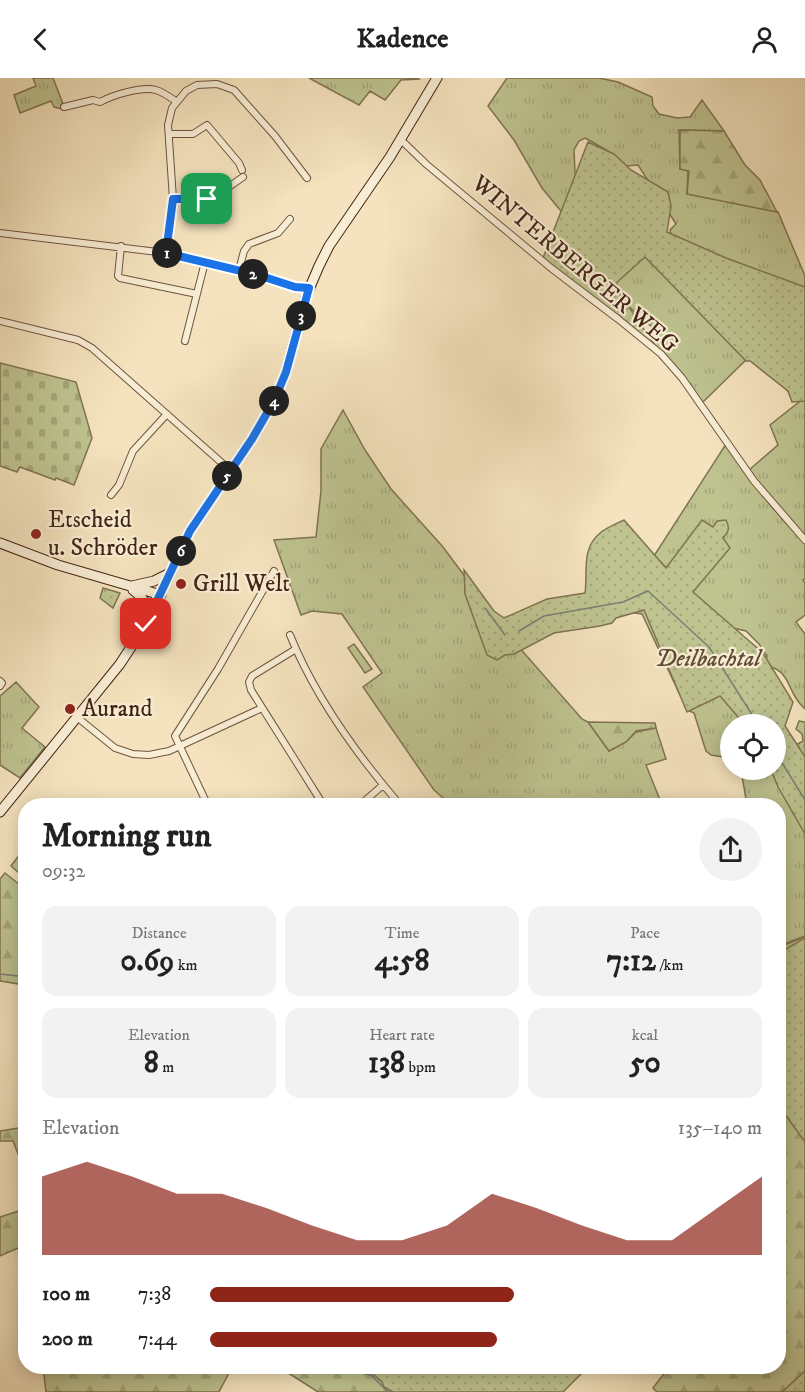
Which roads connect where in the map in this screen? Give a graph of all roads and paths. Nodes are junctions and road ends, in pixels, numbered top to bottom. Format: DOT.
graph roads {
  1 [pos="192,78"];
  2 [pos="437,78"];
  3 [pos="197,85"];
  4 [pos="177,102"];
  5 [pos="64,107"];
  6 [pos="169,134"];
  7 [pos="400,139"];
  8 [pos="307,178"];
  9 [pos="173,199"];
  10 [pos="290,219"];
  11 [pos="0,232"];
  12 [pos="121,246"];
  13 [pos="166,253"];
  14 [pos="205,262"];
  15 [pos="239,270"];
  16 [pos="309,288"];
  17 [pos="197,294"];
  18 [pos="0,321"];
  19 [pos="185,341"];
  20 [pos="167,414"];
  21 [pos="231,471"];
  22 [pos="111,495"];
  23 [pos="805,540"];
  24 [pos="0,543"];
  25 [pos="274,571"];
  26 [pos="170,573"];
  27 [pos="129,586"];
  28 [pos="161,595"];
  29 [pos="146,624"];
  30 [pos="290,635"];
  31 [pos="296,649"];
  32 [pos="262,708"];
  33 [pos="78,718"];
  34 [pos="179,746"];
  35 [pos="383,785"];
  36 [pos="204,798"];
  37 [pos="319,798"];
  38 [pos="368,798"];
  39 [pos="394,798"];
  40 [pos="0,812"];
  1 -- 3 [label="street"];
  2 -- 7 [label="main road"];
  3 -- 4 [label="street"];
  3 -- 8 [label="street"];
  4 -- 5 [label="street"];
  4 -- 6 [label="street"];
  6 -- 9 [label="street"];
  6 -- 9 [label="street"];
  7 -- 16 [label="main road"];
  7 -- 23 [label="street, WINTERBERGER WEG"];
  9 -- 13 [label="street"];
  10 -- 15 [label="street"];
  11 -- 12 [label="street"];
  12 -- 13 [label="street"];
  12 -- 17 [label="street"];
  13 -- 14 [label="street"];
  14 -- 15 [label="street"];
  14 -- 17 [label="street"];
  15 -- 16 [label="street"];
  16 -- 21 [label="main road"];
  17 -- 19 [label="street"];
  18 -- 20 [label="street"];
  20 -- 21 [label="street"];
  20 -- 22 [label="street"];
  21 -- 26 [label="main road"];
  24 -- 27 [label="main road"];
  25 -- 34 [label="street"];
  26 -- 27 [label="main road"];
  26 -- 28 [label="main road"];
  27 -- 28 [label="main road"];
  27 -- 29 [label="main road"];
  28 -- 29 [label="main road"];
  29 -- 33 [label="main road"];
  30 -- 31 [label="street"];
  31 -- 32 [label="street"];
  31 -- 35 [label="street"];
  32 -- 34 [label="street"];
  32 -- 37 [label="street"];
  33 -- 34 [label="street"];
  33 -- 40 [label="main road"];
  34 -- 36 [label="street"];
  35 -- 38 [label="street"];
  35 -- 39 [label="street"];
}
